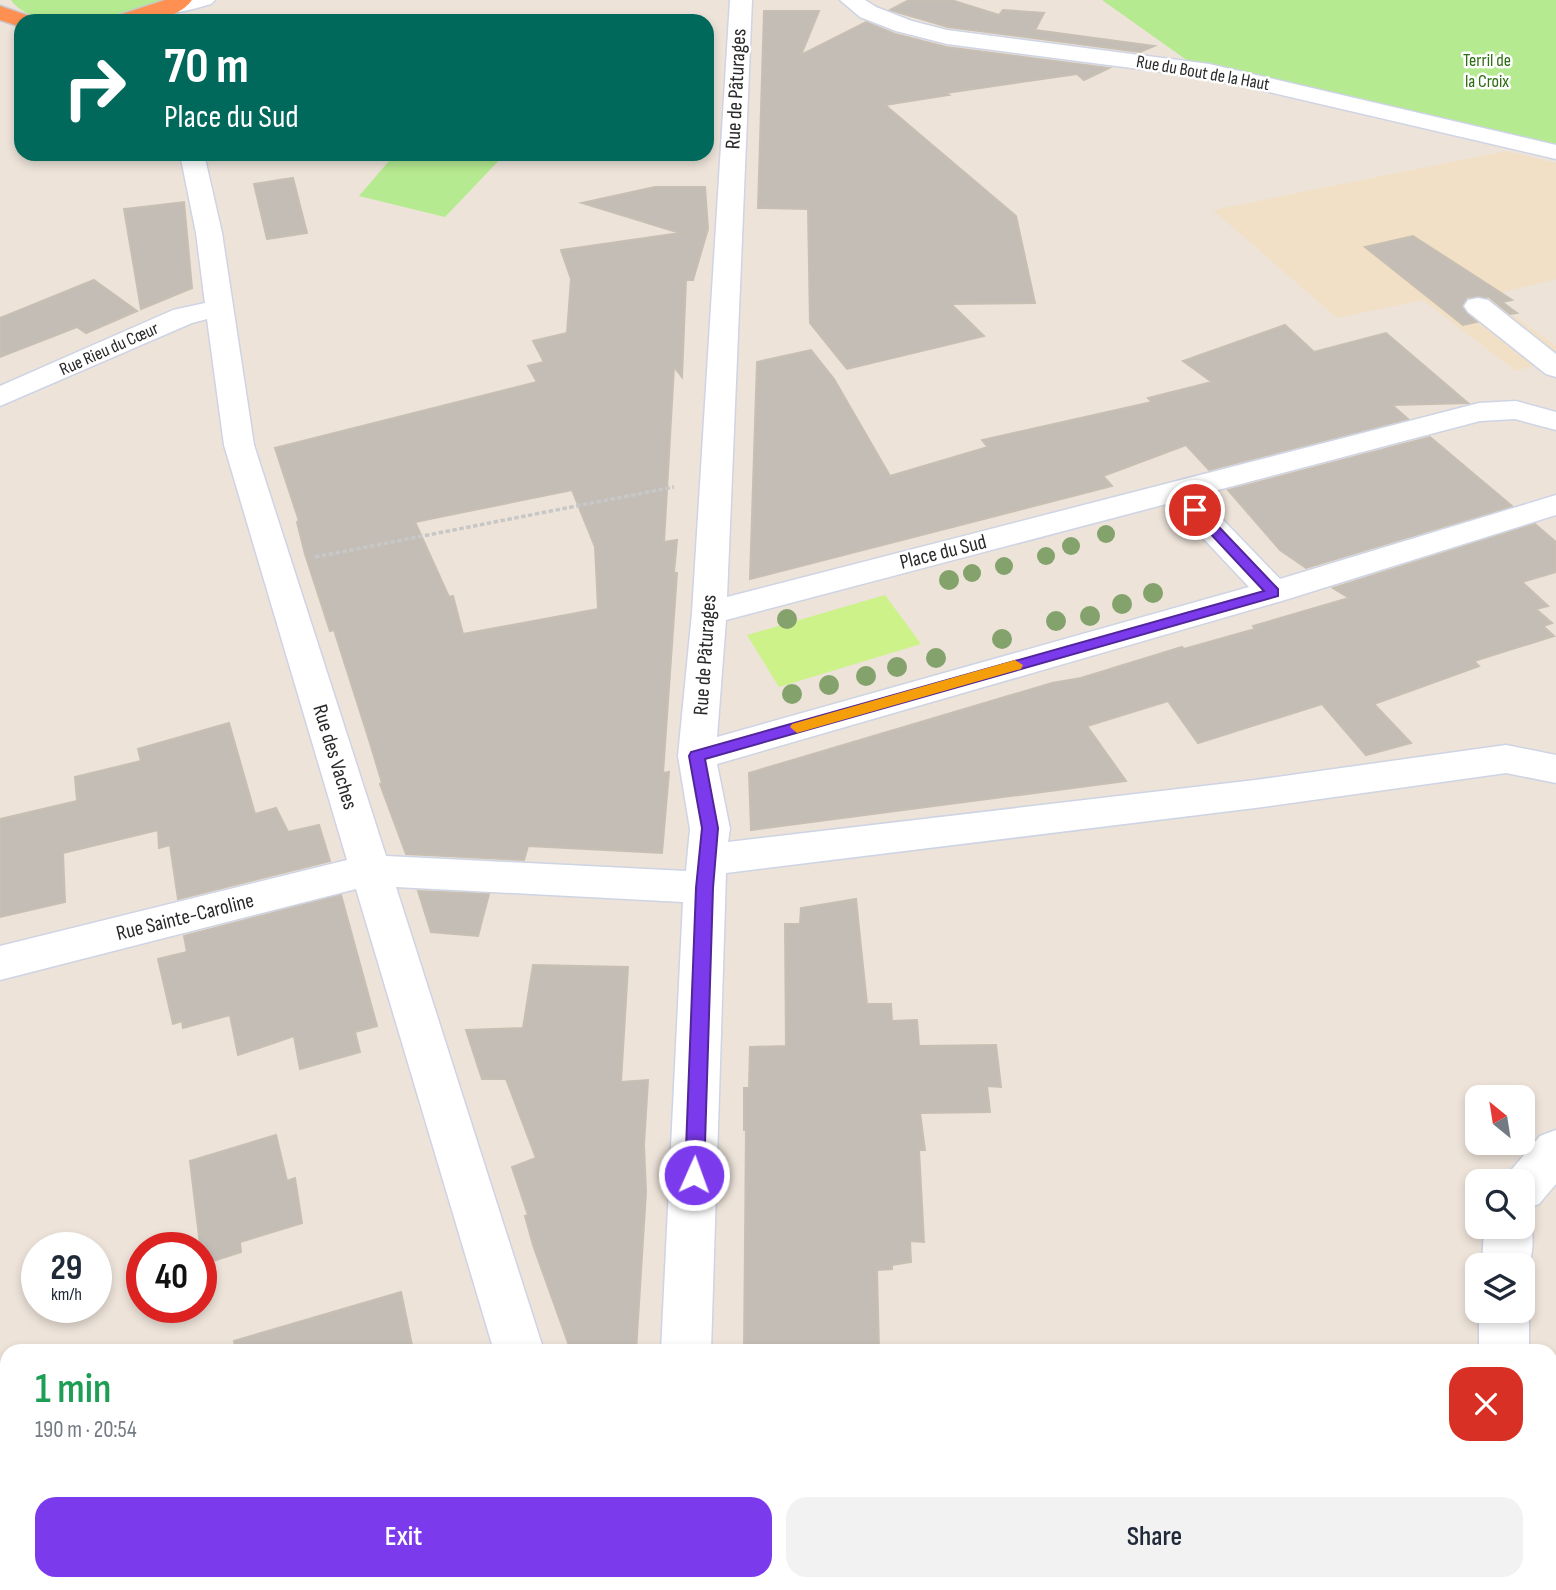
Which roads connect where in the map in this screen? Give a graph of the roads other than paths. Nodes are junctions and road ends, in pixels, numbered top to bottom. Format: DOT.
graph roads {
  1 [pos="204,0"];
  2 [pos="741,0"];
  3 [pos="851,0"];
  4 [pos="175,3"];
  5 [pos="153,14"];
  6 [pos="1556,152"];
  7 [pos="194,161"];
  8 [pos="1478,306"];
  9 [pos="220,308"];
  10 [pos="1556,368"];
  11 [pos="1556,390"];
  12 [pos="0,397"];
  13 [pos="1516,410"];
  14 [pos="1556,421"];
  15 [pos="1178,492"];
  16 [pos="1556,505"];
  17 [pos="1273,592"];
  18 [pos="709,612"];
  19 [pos="697,756"];
  20 [pos="1556,769"];
  21 [pos="370,870"];
  22 [pos="705,874"];
  23 [pos="0,963"];
  24 [pos="1556,1150"];
  25 [pos="1535,1174"];
  26 [pos="1504,1323"];
  27 [pos="517,1344"];
  28 [pos="686,1344"];
  29 [pos="1504,1344"];
  1 -- 4 [label="street"];
  2 -- 18 [label="street, Rue de Pâturages"];
  3 -- 6 [label="street, Rue du Bout de la Haut"];
  4 -- 5 [label="highway"];
  7 -- 9 [label="street, Rue des Vaches"];
  8 -- 10 [label="street"];
  9 -- 12 [label="street, Rue Rieu du Cœur"];
  9 -- 21 [label="street, Rue des Vaches"];
  11 -- 13 [label="street"];
  13 -- 14 [label="street, Place du Sud"];
  13 -- 15 [label="street, Place du Sud"];
  15 -- 17 [label="street"];
  15 -- 18 [label="street, Place du Sud"];
  16 -- 17 [label="street"];
  17 -- 19 [label="street"];
  18 -- 19 [label="street, Rue de Pâturages"];
  19 -- 22 [label="street, Rue de Pâturages"];
  20 -- 22 [label="street, Rue Sainte-Caroline"];
  21 -- 22 [label="street, Rue Sainte-Caroline"];
  21 -- 23 [label="street, Rue Sainte-Caroline"];
  21 -- 27 [label="street, Rue des Vaches"];
  22 -- 28 [label="street, Rue de Pâturages"];
  24 -- 25 [label="street"];
  26 -- 29 [label="street"];
}
